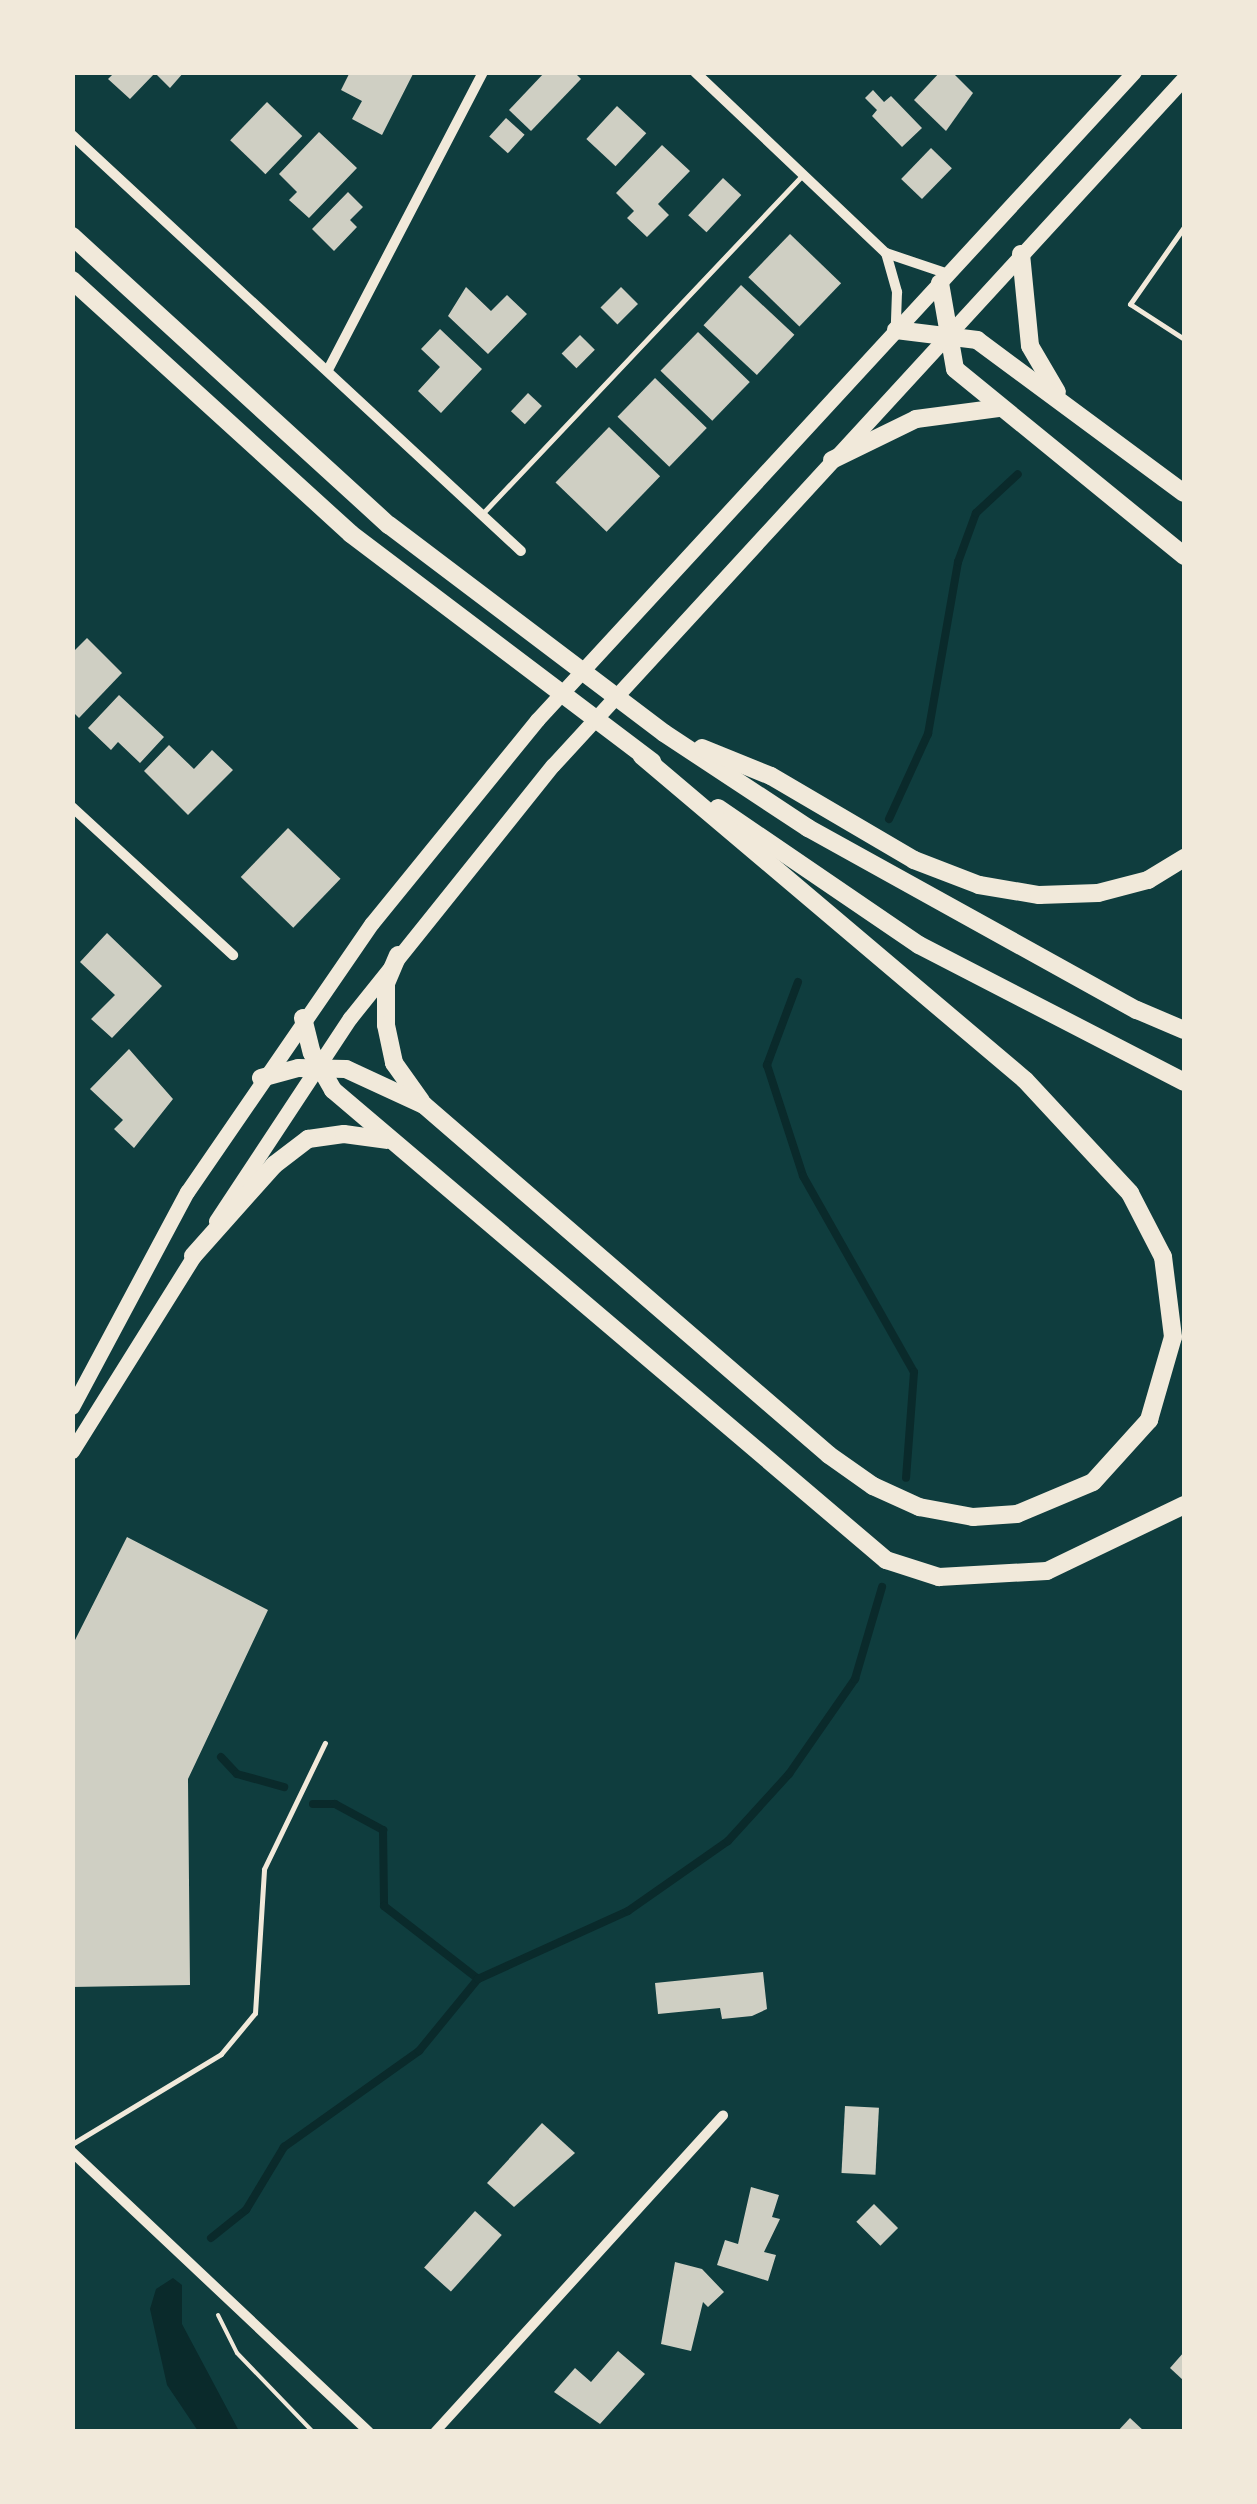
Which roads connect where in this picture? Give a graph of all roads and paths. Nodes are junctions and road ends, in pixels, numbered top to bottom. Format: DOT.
graph roads {
  1 [pos="483,72"];
  2 [pos="695,72"];
  3 [pos="1134,72"];
  4 [pos="1184,78"];
  5 [pos="72,134"];
  6 [pos="804,175"];
  7 [pos="1184,228"];
  8 [pos="72,236"];
  9 [pos="886,253"];
  10 [pos="1021,254"];
  11 [pos="944,278"];
  12 [pos="72,280"];
  13 [pos="896,330"];
  14 [pos="947,334"];
  15 [pos="1184,338"];
  16 [pos="329,368"];
  17 [pos="1063,401"];
  18 [pos="1000,408"];
  19 [pos="832,460"];
  20 [pos="1184,493"];
  21 [pos="482,514"];
  22 [pos="521,551"];
  23 [pos="1184,556"];
  24 [pos="664,733"];
  25 [pos="642,756"];
  26 [pos="72,807"];
  27 [pos="1184,858"];
  28 [pos="398,955"];
  29 [pos="232,956"];
  30 [pos="303,1018"];
  31 [pos="1184,1030"];
  32 [pos="318,1067"];
  33 [pos="261,1078"];
  34 [pos="1184,1082"];
  35 [pos="424,1105"];
  36 [pos="390,1141"];
  37 [pos="194,1256"];
  38 [pos="72,1407"];
  39 [pos="72,1452"];
  40 [pos="1184,1505"];
  41 [pos="325,1744"];
  42 [pos="723,2116"];
  43 [pos="72,2144"];
  44 [pos="72,2152"];
  45 [pos="228,2298"];
  46 [pos="313,2432"];
  47 [pos="369,2432"];
  48 [pos="435,2432"];
  1 -- 16 [label="street"];
  2 -- 6 [label="street"];
  3 -- 11 [label="main road"];
  4 -- 10 [label="main road"];
  5 -- 16 [label="street"];
  6 -- 9 [label="street"];
  6 -- 21 [label="lane"];
  7 -- 15 [label="lane"];
  8 -- 24 [label="highway"];
  9 -- 11 [label="street"];
  9 -- 13 [label="street"];
  10 -- 14 [label="main road"];
  10 -- 17 [label="highway"];
  11 -- 13 [label="main road"];
  11 -- 14 [label="highway"];
  12 -- 25 [label="highway"];
  13 -- 14 [label="highway"];
  13 -- 30 [label="main road"];
  14 -- 17 [label="highway"];
  14 -- 18 [label="highway"];
  14 -- 19 [label="main road"];
  16 -- 21 [label="street"];
  17 -- 20 [label="highway"];
  18 -- 19 [label="highway"];
  18 -- 23 [label="highway"];
  19 -- 28 [label="main road"];
  21 -- 22 [label="street"];
  24 -- 27 [label="highway"];
  24 -- 31 [label="highway"];
  25 -- 34 [label="highway"];
  25 -- 35 [label="highway"];
  26 -- 29 [label="street"];
  28 -- 32 [label="main road"];
  28 -- 35 [label="highway"];
  30 -- 32 [label="highway"];
  30 -- 33 [label="main road"];
  32 -- 33 [label="highway"];
  32 -- 35 [label="highway"];
  32 -- 36 [label="highway"];
  32 -- 37 [label="main road"];
  33 -- 38 [label="main road"];
  36 -- 37 [label="highway"];
  36 -- 40 [label="highway"];
  37 -- 39 [label="main road"];
  41 -- 43 [label="lane"];
  42 -- 48 [label="street"];
  44 -- 45 [label="street"];
  45 -- 46 [label="path"];
  45 -- 47 [label="street"];
}
